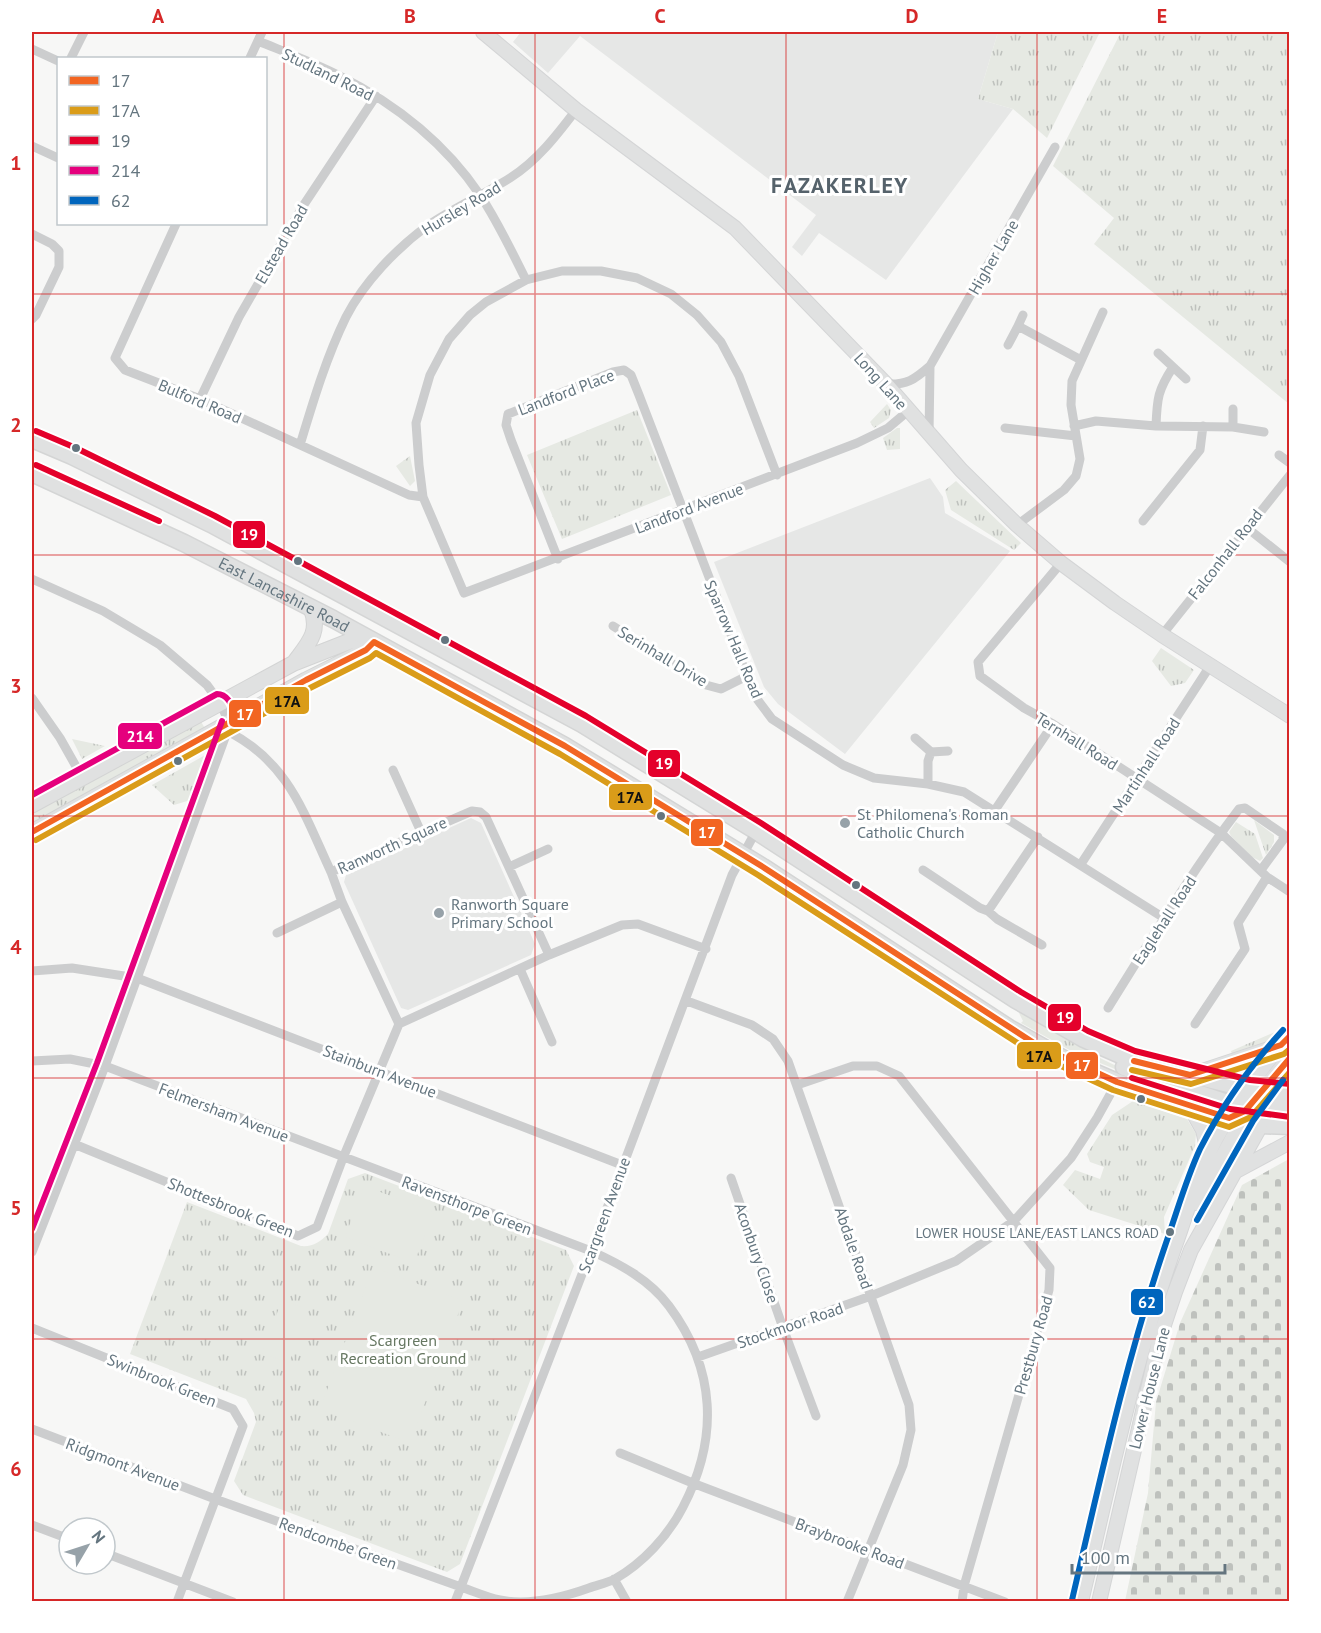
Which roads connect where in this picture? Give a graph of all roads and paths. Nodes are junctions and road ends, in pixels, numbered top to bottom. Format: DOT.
graph roads {
  1 [pos="84,32"];
  2 [pos="483,32"];
  3 [pos="260,36"];
  4 [pos="32,49"];
  5 [pos="72,57"];
  6 [pos="250,57"];
  7 [pos="57,61"];
  8 [pos="376,96"];
  9 [pos="576,110"];
  10 [pos="32,147"];
  11 [pos="1055,147"];
  12 [pos="57,158"];
  13 [pos="480,195"];
  14 [pos="176,225"];
  15 [pos="32,234"];
  16 [pos="526,280"];
  17 [pos="1103,312"];
  18 [pos="1023,315"];
  19 [pos="32,319"];
  20 [pos="1018,326"];
  21 [pos="1008,345"];
  22 [pos="1158,353"];
  23 [pos="1081,360"];
  24 [pos="930,366"];
  25 [pos="1173,367"];
  26 [pos="1186,379"];
  27 [pos="885,384"];
  28 [pos="200,399"];
  29 [pos="1233,409"];
  30 [pos="908,411"];
  31 [pos="1156,426"];
  32 [pos="1203,426"];
  33 [pos="1233,426"];
  34 [pos="1005,428"];
  35 [pos="1075,431"];
  36 [pos="1264,432"];
  37 [pos="929,435"];
  38 [pos="32,439"];
  39 [pos="300,445"];
  40 [pos="1279,455"];
  41 [pos="1290,463"];
  42 [pos="32,473"];
  43 [pos="777,475"];
  44 [pos="1290,475"];
  45 [pos="423,497"];
  46 [pos="683,510"];
  47 [pos="1143,521"];
  48 [pos="1017,525"];
  49 [pos="1246,527"];
  50 [pos="558,559"];
  51 [pos="1061,562"];
  52 [pos="1290,562"];
  53 [pos="32,579"];
  54 [pos="363,606"];
  55 [pos="311,608"];
  56 [pos="400,626"];
  57 [pos="613,626"];
  58 [pos="1162,635"];
  59 [pos="371,636"];
  60 [pos="294,663"];
  61 [pos="1210,666"];
  62 [pos="747,676"];
  63 [pos="33,702"];
  64 [pos="220,703"];
  65 [pos="1290,716"];
  66 [pos="1053,724"];
  67 [pos="229,727"];
  68 [pos="915,738"];
  69 [pos="948,751"];
  70 [pos="931,752"];
  71 [pos="393,770"];
  72 [pos="82,777"];
  73 [pos="1137,779"];
  74 [pos="928,784"];
  75 [pos="32,805"];
  76 [pos="995,810"];
  77 [pos="756,831"];
  78 [pos="32,832"];
  79 [pos="420,832"];
  80 [pos="1221,833"];
  81 [pos="1038,837"];
  82 [pos="548,849"];
  83 [pos="743,854"];
  84 [pos="1081,864"];
  85 [pos="509,867"];
  86 [pos="923,870"];
  87 [pos="331,872"];
  88 [pos="1264,874"];
  89 [pos="1290,892"];
  90 [pos="342,902"];
  91 [pos="988,910"];
  92 [pos="1164,918"];
  93 [pos="277,933"];
  94 [pos="1042,945"];
  95 [pos="706,949"];
  96 [pos="549,955"];
  97 [pos="520,969"];
  98 [pos="32,971"];
  99 [pos="136,978"];
  100 [pos="687,1000"];
  101 [pos="1108,1008"];
  102 [pos="399,1024"];
  103 [pos="1196,1024"];
  104 [pos="1084,1039"];
  105 [pos="1285,1041"];
  106 [pos="552,1042"];
  107 [pos="1290,1057"];
  108 [pos="32,1061"];
  109 [pos="105,1066"];
  110 [pos="379,1071"];
  111 [pos="1190,1075"];
  112 [pos="1117,1082"];
  113 [pos="797,1085"];
  114 [pos="1288,1090"];
  115 [pos="1266,1099"];
  116 [pos="1190,1107"];
  117 [pos="1244,1116"];
  118 [pos="1290,1126"];
  119 [pos="1290,1142"];
  120 [pos="75,1144"];
  121 [pos="1208,1152"];
  122 [pos="343,1158"];
  123 [pos="622,1165"];
  124 [pos="1233,1174"];
  125 [pos="732,1178"];
  126 [pos="1014,1221"];
  127 [pos="1177,1240"];
  128 [pos="591,1251"];
  129 [pos="32,1252"];
  130 [pos="871,1296"];
  131 [pos="32,1328"];
  132 [pos="783,1328"];
  133 [pos="698,1357"];
  134 [pos="816,1416"];
  135 [pos="32,1429"];
  136 [pos="620,1453"];
  137 [pos="695,1484"];
  138 [pos="215,1499"];
  139 [pos="32,1525"];
  140 [pos="57,1534"];
  141 [pos="868,1550"];
  142 [pos="117,1558"];
  143 [pos="614,1579"];
  144 [pos="184,1584"];
  145 [pos="964,1586"];
  146 [pos="461,1587"];
  147 [pos="177,1602"];
  148 [pos="233,1602"];
  149 [pos="455,1602"];
  150 [pos="627,1602"];
  151 [pos="847,1602"];
  152 [pos="962,1602"];
  153 [pos="1005,1602"];
  154 [pos="1081,1602"];
  155 [pos="1098,1602"];
  1 -- 5 [label="street"];
  2 -- 9 [label="street, Long Lane"];
  3 -- 6 [label="street"];
  3 -- 8 [label="street, Studland Road"];
  4 -- 7 [label="street"];
  8 -- 13 [label="street, Studland Road"];
  8 -- 28 [label="street, Elstead Road"];
  9 -- 13 [label="street, Hursley Road"];
  9 -- 27 [label="street, Long Lane"];
  10 -- 12 [label="street"];
  11 -- 24 [label="street, Higher Lane"];
  13 -- 16 [label="street, Studland Road"];
  13 -- 39 [label="street, Hursley Road"];
  14 -- 28 [label="street, Bulford Road"];
  15 -- 19 [label="street"];
  16 -- 43 [label="street"];
  16 -- 45 [label="street"];
  17 -- 23 [label="street"];
  18 -- 20 [label="street"];
  20 -- 21 [label="street"];
  20 -- 23 [label="street"];
  22 -- 25 [label="street"];
  23 -- 35 [label="street"];
  24 -- 27 [label="street, Higher Lane"];
  24 -- 37 [label="street, Higher Lane"];
  25 -- 26 [label="street"];
  25 -- 31 [label="street"];
  27 -- 30 [label="street, Long Lane"];
  28 -- 39 [label="street, Bulford Road"];
  29 -- 33 [label="street"];
  30 -- 37 [label="street, Long Lane"];
  30 -- 43 [label="street, Landford Avenue"];
  31 -- 32 [label="street"];
  31 -- 35 [label="street"];
  32 -- 33 [label="street"];
  32 -- 47 [label="street"];
  33 -- 36 [label="street"];
  34 -- 35 [label="street"];
  35 -- 48 [label="street"];
  37 -- 48 [label="street, Long Lane"];
  38 -- 54 [label="highway, East Lancashire Road"];
  39 -- 45 [label="street, Bulford Road"];
  40 -- 41 [label="street"];
  42 -- 55 [label="highway, East Lancashire Road"];
  43 -- 46 [label="street, Landford Avenue"];
  44 -- 49 [label="street, Falconhall Road"];
  45 -- 50 [label="street, Landford Avenue"];
  46 -- 50 [label="street, Landford Avenue"];
  46 -- 50 [label="street, Landford Place"];
  46 -- 62 [label="street, Sparrow Hall Road"];
  48 -- 51 [label="street, Long Lane"];
  49 -- 52 [label="street"];
  49 -- 58 [label="street, Falconhall Road"];
  51 -- 58 [label="street, Long Lane"];
  51 -- 66 [label="street, Ternhall Road"];
  53 -- 64 [label="street"];
  54 -- 56 [label="highway, East Lancashire Road"];
  54 -- 59 [label="highway"];
  55 -- 59 [label="highway, East Lancashire Road"];
  55 -- 60 [label="main road"];
  56 -- 59 [label="highway"];
  56 -- 77 [label="highway, East Lancashire Road"];
  57 -- 62 [label="street, Serinhall Drive"];
  58 -- 61 [label="street, Long Lane"];
  59 -- 60 [label="main road"];
  59 -- 67 [label="main road"];
  59 -- 83 [label="highway, East Lancashire Road"];
  60 -- 64 [label="main road"];
  61 -- 65 [label="street, Long Lane"];
  61 -- 73 [label="street, Martinhall Road"];
  62 -- 74 [label="street, Sparrow Hall Road"];
  63 -- 72 [label="street"];
  64 -- 67 [label="street"];
  64 -- 72 [label="main road"];
  66 -- 73 [label="street, Ternhall Road"];
  66 -- 76 [label="street"];
  67 -- 78 [label="main road"];
  67 -- 87 [label="street"];
  67 -- 99 [label="street"];
  68 -- 70 [label="street"];
  69 -- 70 [label="street"];
  70 -- 74 [label="street"];
  71 -- 79 [label="street"];
  72 -- 75 [label="main road"];
  73 -- 80 [label="street, Ternhall Road"];
  73 -- 84 [label="street, Martinhall Road"];
  74 -- 76 [label="street, Sparrow Hall Road"];
  76 -- 81 [label="street, Sparrow Hall Road"];
  77 -- 83 [label="street, Scargreen Avenue"];
  77 -- 104 [label="highway, East Lancashire Road"];
  79 -- 85 [label="street, Ranworth Square"];
  79 -- 87 [label="street, Ranworth Square"];
  80 -- 88 [label="street, Ternhall Road"];
  80 -- 88 [label="street, Eaglehall Road"];
  80 -- 92 [label="street, Eaglehall Road"];
  81 -- 84 [label="street, Sparrow Hall Road"];
  81 -- 91 [label="street"];
  82 -- 85 [label="street"];
  83 -- 95 [label="street, Scargreen Avenue"];
  83 -- 112 [label="highway, East Lancashire Road"];
  84 -- 92 [label="street, Sparrow Hall Road"];
  85 -- 96 [label="street, Ranworth Square"];
  86 -- 91 [label="street"];
  87 -- 90 [label="street, Ranworth Square"];
  88 -- 89 [label="street, Ternhall Road"];
  88 -- 103 [label="street"];
  90 -- 93 [label="street"];
  90 -- 102 [label="street, Ranworth Square"];
  91 -- 94 [label="street"];
  92 -- 101 [label="street, Eaglehall Road"];
  95 -- 96 [label="street"];
  95 -- 100 [label="street, Scargreen Avenue"];
  96 -- 97 [label="street"];
  97 -- 102 [label="street"];
  97 -- 106 [label="street"];
  98 -- 99 [label="street, Stainburn Avenue"];
  99 -- 109 [label="street"];
  99 -- 110 [label="street, Stainburn Avenue"];
  100 -- 113 [label="street, Abdale Road"];
  100 -- 123 [label="street, Scargreen Avenue"];
  102 -- 110 [label="street, Shottesbrook Green"];
  104 -- 111 [label="highway, East Lancashire Road"];
  104 -- 117 [label="highway"];
  105 -- 111 [label="street"];
  105 -- 115 [label="street"];
  107 -- 115 [label="street"];
  108 -- 109 [label="street, Felmersham Avenue"];
  109 -- 120 [label="street"];
  109 -- 122 [label="street, Felmersham Avenue"];
  110 -- 122 [label="street, Shottesbrook Green"];
  110 -- 123 [label="street, Stainburn Avenue"];
  111 -- 115 [label="highway, East Lancashire Road"];
  112 -- 116 [label="highway, East Lancashire Road"];
  112 -- 126 [label="street, Stockmoor Road"];
  113 -- 126 [label="street, Prestbury Road"];
  113 -- 130 [label="street, Abdale Road"];
  114 -- 115 [label="highway, East Lancashire Road"];
  115 -- 117 [label="street, Lower House Lane"];
  115 -- 117 [label="street, Lower House Lane"];
  116 -- 117 [label="highway, East Lancashire Road"];
  116 -- 121 [label="street"];
  117 -- 118 [label="highway, East Lancashire Road"];
  117 -- 121 [label="street, Lower House Lane"];
  117 -- 124 [label="street, Lower House Lane"];
  117 -- 127 [label="street"];
  119 -- 124 [label="street"];
  120 -- 122 [label="street, Shottesbrook Green"];
  120 -- 129 [label="street"];
  121 -- 127 [label="street, Lower House Lane"];
  122 -- 128 [label="street, Ravensthorpe Green"];
  123 -- 128 [label="street, Scargreen Avenue"];
  124 -- 155 [label="street, Lower House Lane"];
  125 -- 132 [label="street, Aconbury Close"];
  126 -- 130 [label="street, Stockmoor Road"];
  126 -- 145 [label="street, Prestbury Road"];
  127 -- 154 [label="street, Lower House Lane"];
  128 -- 133 [label="street, Ravensthorpe Green"];
  128 -- 146 [label="street, Scargreen Avenue"];
  130 -- 132 [label="street, Stockmoor Road"];
  130 -- 141 [label="street, Abdale Road"];
  131 -- 138 [label="street, Swinbrook Green"];
  132 -- 133 [label="street, Stockmoor Road"];
  132 -- 134 [label="street, Aconbury Close"];
  133 -- 137 [label="street, Ravensthorpe Green"];
  135 -- 138 [label="street, Ridgmont Avenue"];
  136 -- 137 [label="street, Braybrooke Road"];
  137 -- 141 [label="street, Braybrooke Road"];
  137 -- 143 [label="street, Rendcombe Green"];
  138 -- 144 [label="street, Swinbrook Green"];
  138 -- 146 [label="street, Rendcombe Green"];
  139 -- 140 [label="street"];
  141 -- 145 [label="street, Braybrooke Road"];
  141 -- 151 [label="street, Abdale Road"];
  142 -- 144 [label="street"];
  143 -- 146 [label="street, Rendcombe Green"];
  143 -- 150 [label="street"];
  144 -- 147 [label="street, Swinbrook Green"];
  144 -- 148 [label="street"];
  145 -- 152 [label="street, Prestbury Road"];
  145 -- 153 [label="street, Braybrooke Road"];
  146 -- 149 [label="street, Scargreen Avenue"];
}
